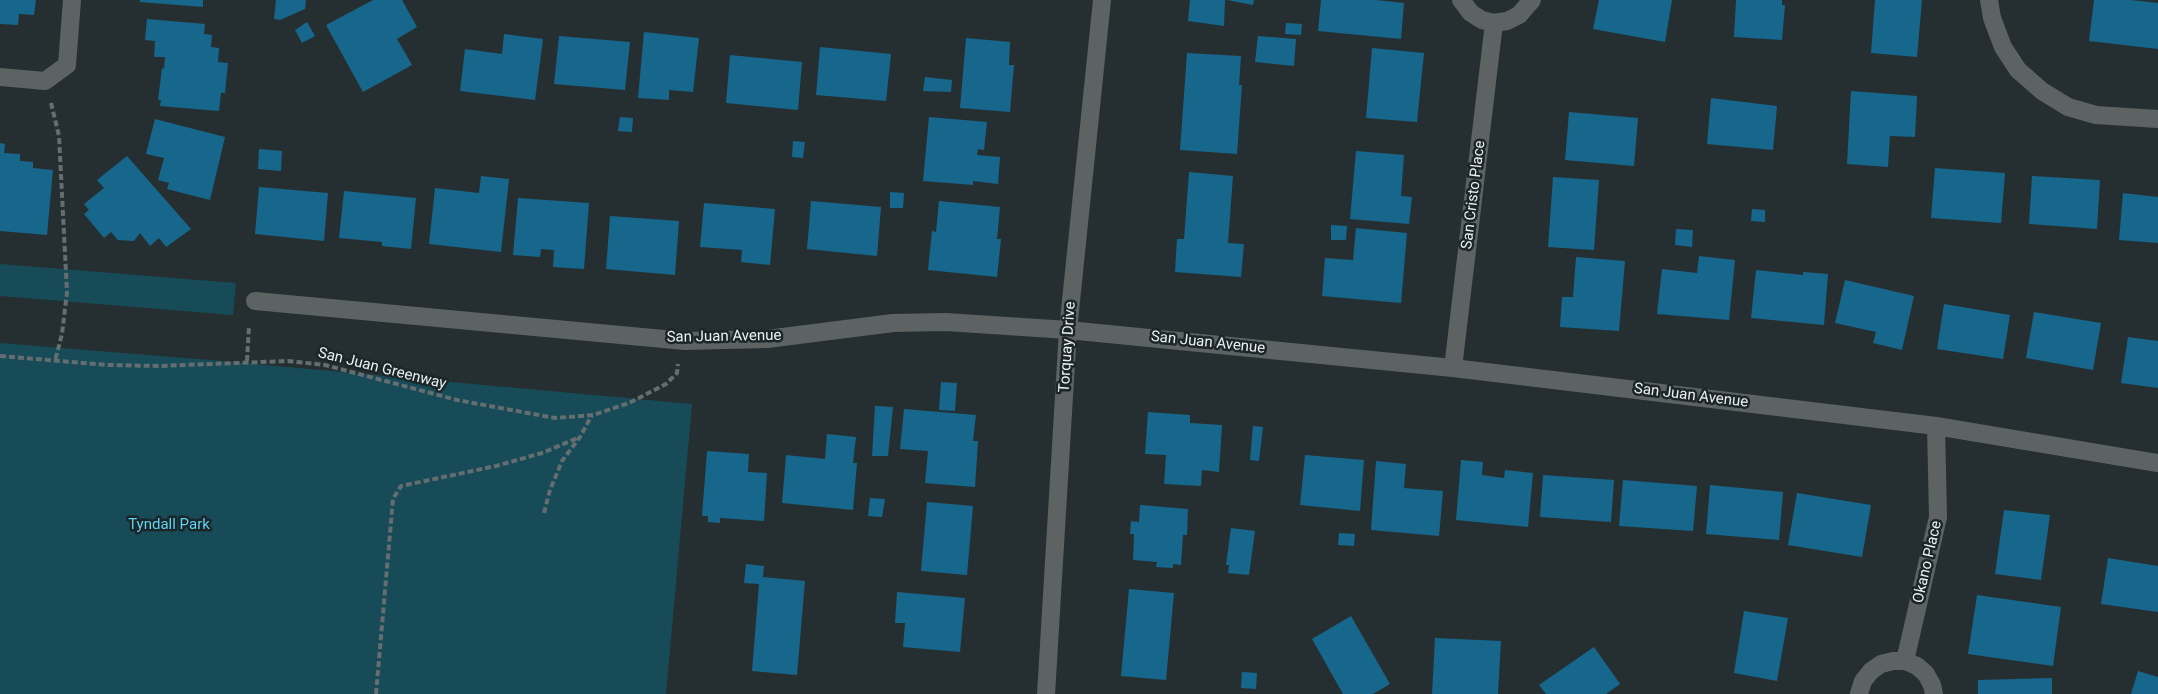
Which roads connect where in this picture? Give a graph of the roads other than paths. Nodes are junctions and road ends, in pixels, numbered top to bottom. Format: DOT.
graph roads {
  1 [pos="72,0"];
  2 [pos="1101,0"];
  3 [pos="1461,0"];
  4 [pos="1532,0"];
  5 [pos="1989,0"];
  6 [pos="1494,23"];
  7 [pos="0,77"];
  8 [pos="2158,119"];
  9 [pos="255,301"];
  10 [pos="1068,330"];
  11 [pos="1454,368"];
  12 [pos="1936,426"];
  13 [pos="2158,463"];
  14 [pos="1905,661"];
  15 [pos="1046,694"];
  16 [pos="1860,694"];
  17 [pos="1934,694"];
  1 -- 7 [label="street"];
  2 -- 10 [label="street, Torquay Drive"];
  3 -- 6 [label="street"];
  4 -- 6 [label="street"];
  5 -- 8 [label="street"];
  6 -- 11 [label="street, San Cristo Place"];
  9 -- 10 [label="street, San Juan Avenue"];
  10 -- 11 [label="street, San Juan Avenue"];
  10 -- 15 [label="street, Torquay Drive"];
  11 -- 12 [label="street, San Juan Avenue"];
  12 -- 13 [label="street, San Juan Avenue"];
  12 -- 14 [label="street, Okano Place"];
  14 -- 16 [label="street"];
  14 -- 17 [label="street"];
}
